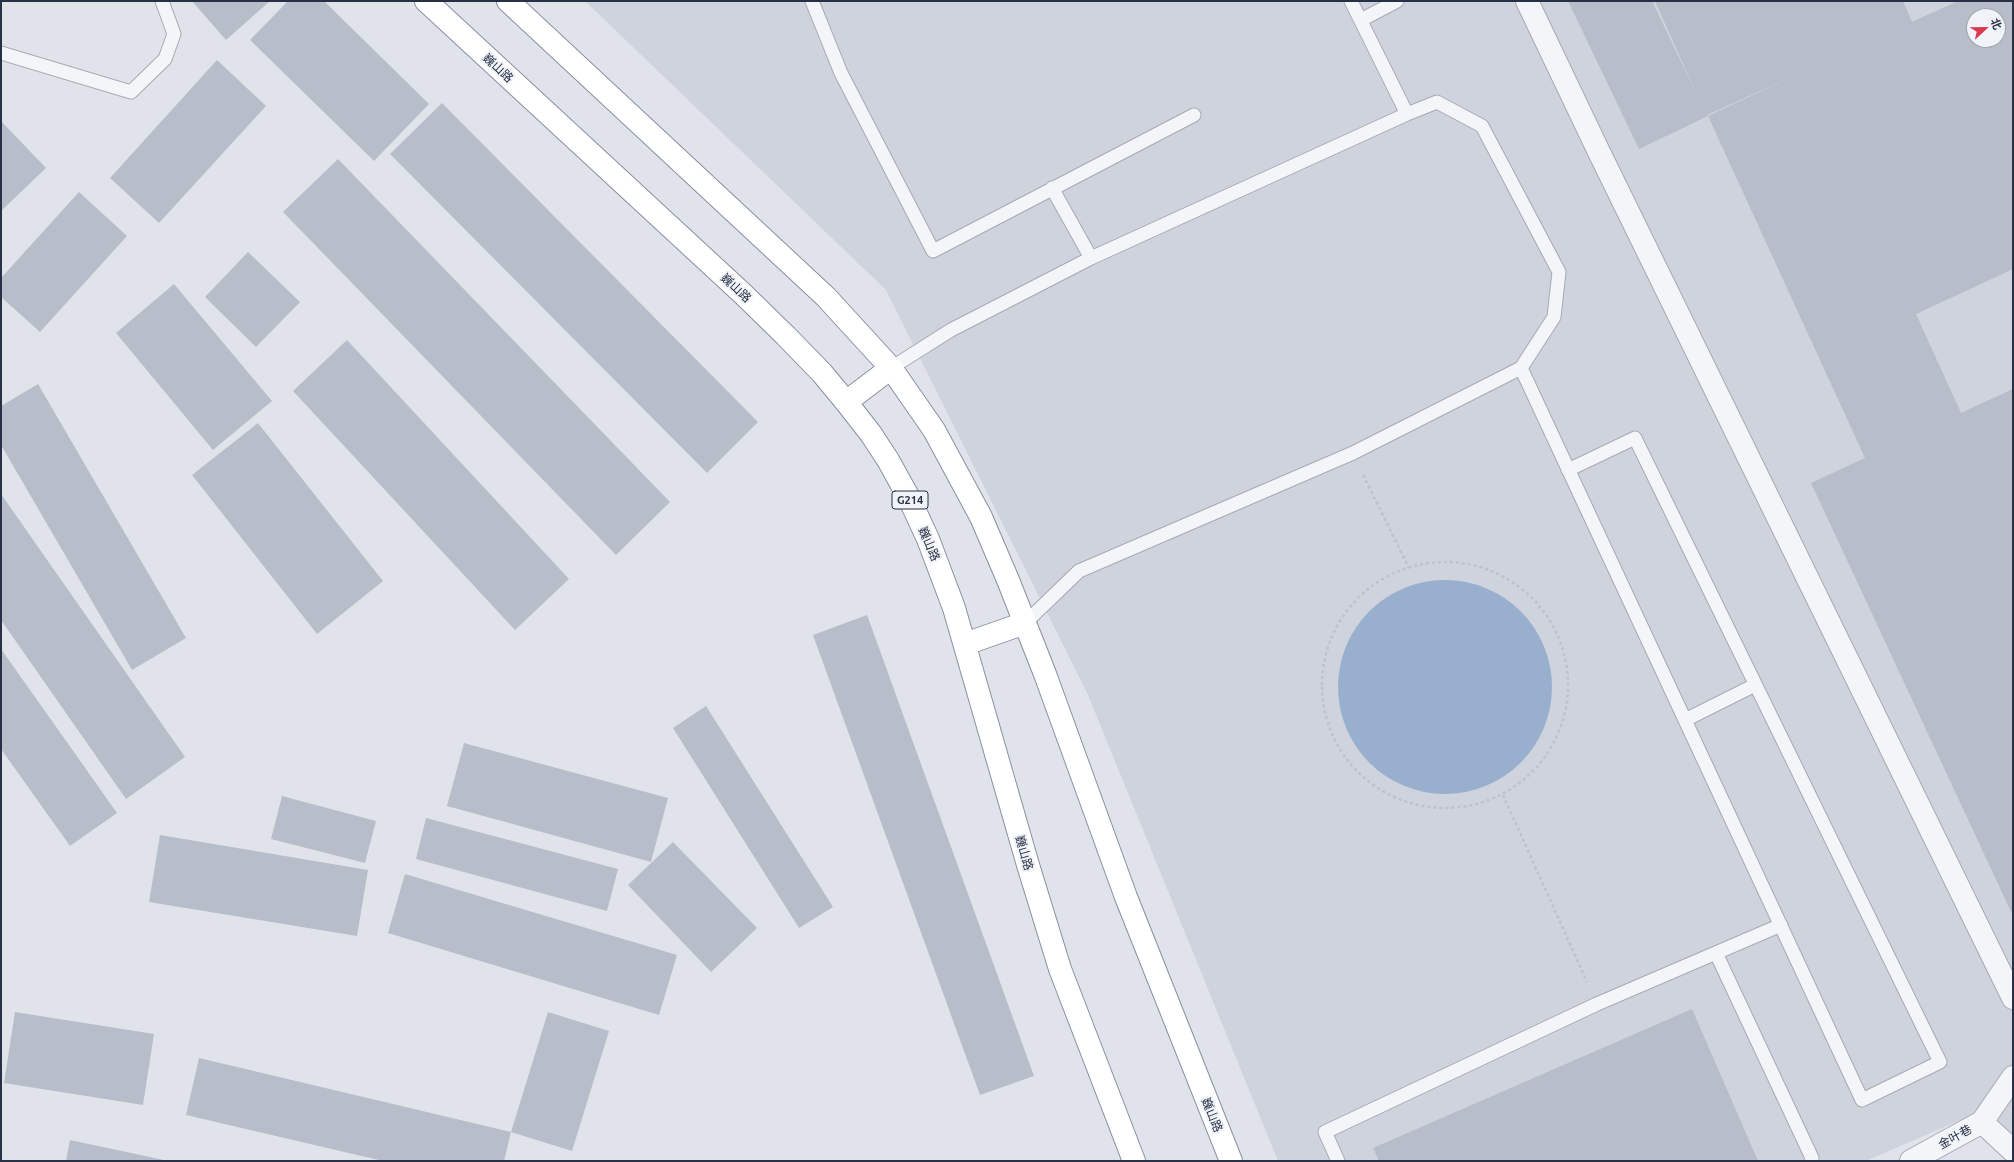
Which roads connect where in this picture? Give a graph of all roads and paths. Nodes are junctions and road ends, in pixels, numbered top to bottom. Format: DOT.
graph roads {
  1 [pos="162,1"];
  2 [pos="426,1"];
  3 [pos="508,1"];
  4 [pos="812,1"];
  5 [pos="1351,1"];
  6 [pos="1397,1"];
  7 [pos="1528,1"];
  8 [pos="1361,20"];
  9 [pos="1,53"];
  10 [pos="1194,114"];
  11 [pos="1407,114"];
  12 [pos="1052,188"];
  13 [pos="1091,258"];
  14 [pos="891,368"];
  15 [pos="1520,368"];
  16 [pos="846,402"];
  17 [pos="1353,454"];
  18 [pos="1568,470"];
  19 [pos="1409,568"];
  20 [pos="1025,623"];
  21 [pos="965,644"];
  22 [pos="1755,685"];
  23 [pos="1685,720"];
  24 [pos="1502,795"];
  25 [pos="1781,925"];
  26 [pos="1716,953"];
  27 [pos="2013,998"];
  28 [pos="1598,1004"];
  29 [pos="2013,1077"];
  30 [pos="1982,1122"];
  31 [pos="2013,1151"];
  32 [pos="1134,1161"];
  33 [pos="1231,1161"];
  34 [pos="1338,1161"];
  35 [pos="1811,1161"];
  36 [pos="1911,1161"];
  1 -- 9 [label="lane"];
  2 -- 16 [label="highway, 巍山路 / G214"];
  3 -- 14 [label="highway, 巍山路"];
  4 -- 12 [label="lane"];
  5 -- 8 [label="lane"];
  6 -- 8 [label="lane"];
  7 -- 27 [label="street"];
  8 -- 11 [label="lane"];
  10 -- 12 [label="lane"];
  11 -- 13 [label="lane"];
  11 -- 15 [label="lane"];
  12 -- 13 [label="lane"];
  13 -- 14 [label="lane"];
  14 -- 16 [label="highway"];
  14 -- 20 [label="highway, 巍山路"];
  15 -- 17 [label="lane"];
  15 -- 18 [label="lane"];
  16 -- 21 [label="highway, 巍山路 / G214"];
  17 -- 19 [label="path"];
  17 -- 20 [label="lane"];
  18 -- 22 [label="lane"];
  18 -- 23 [label="lane"];
  19 -- 24 [label="path"];
  19 -- 24 [label="path"];
  20 -- 21 [label="highway"];
  20 -- 33 [label="highway, 巍山路"];
  21 -- 32 [label="highway, 巍山路 / G214"];
  22 -- 23 [label="lane"];
  22 -- 25 [label="lane"];
  23 -- 25 [label="lane"];
  24 -- 28 [label="path"];
  25 -- 26 [label="lane"];
  26 -- 28 [label="lane"];
  26 -- 35 [label="lane"];
  28 -- 34 [label="lane"];
  29 -- 30 [label="street"];
  30 -- 31 [label="street, 金叶巷"];
  30 -- 36 [label="street, 金叶巷"];
}
